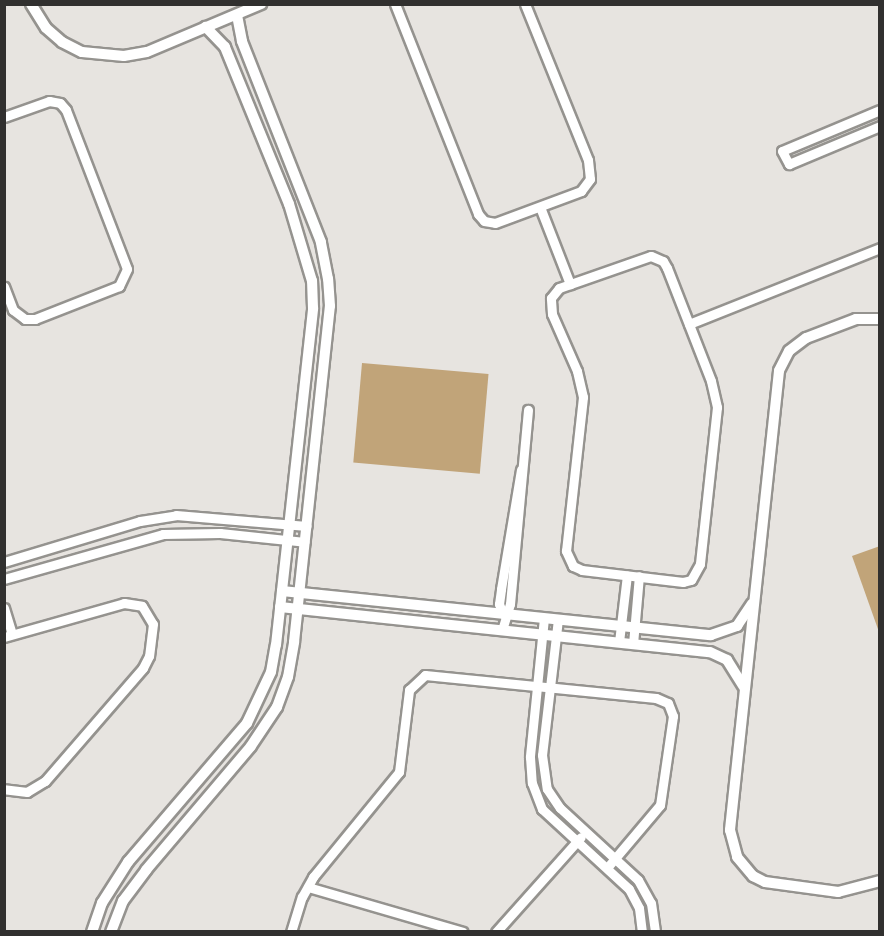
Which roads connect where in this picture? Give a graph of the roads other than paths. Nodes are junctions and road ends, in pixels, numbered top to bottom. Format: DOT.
graph roads {
  1 [pos="31,4"];
  2 [pos="261,4"];
  3 [pos="395,4"];
  4 [pos="525,4"];
  5 [pos="237,15"];
  6 [pos="206,27"];
  7 [pos="879,110"];
  8 [pos="4,117"];
  9 [pos="879,126"];
  10 [pos="540,207"];
  11 [pos="879,248"];
  12 [pos="570,284"];
  13 [pos="4,287"];
  14 [pos="879,319"];
  15 [pos="689,324"];
  16 [pos="528,410"];
  17 [pos="288,524"];
  18 [pos="307,526"];
  19 [pos="287,540"];
  20 [pos="305,542"];
  21 [pos="4,562"];
  22 [pos="627,575"];
  23 [pos="639,576"];
  24 [pos="4,579"];
  25 [pos="282,591"];
  26 [pos="300,593"];
  27 [pos="756,595"];
  28 [pos="280,607"];
  29 [pos="4,608"];
  30 [pos="298,609"];
  31 [pos="503,614"];
  32 [pos="544,618"];
  33 [pos="558,619"];
  34 [pos="621,626"];
  35 [pos="634,627"];
  36 [pos="502,630"];
  37 [pos="543,634"];
  38 [pos="8,636"];
  39 [pos="556,636"];
  40 [pos="619,642"];
  41 [pos="633,644"];
  42 [pos="537,686"];
  43 [pos="550,687"];
  44 [pos="744,701"];
  45 [pos="4,789"];
  46 [pos="586,832"];
  47 [pos="577,842"];
  48 [pos="616,858"];
  49 [pos="607,868"];
  50 [pos="879,880"];
  51 [pos="308,886"];
  52 [pos="92,932"];
  53 [pos="111,932"];
  54 [pos="291,932"];
  55 [pos="464,932"];
  56 [pos="496,932"];
  57 [pos="642,932"];
  58 [pos="655,932"];
  1 -- 6 [label="street"];
  2 -- 5 [label="street"];
  3 -- 10 [label="street"];
  4 -- 10 [label="street"];
  5 -- 6 [label="street"];
  5 -- 18 [label="street"];
  6 -- 17 [label="street"];
  7 -- 9 [label="street"];
  8 -- 13 [label="street"];
  10 -- 12 [label="street"];
  11 -- 15 [label="street"];
  12 -- 15 [label="street"];
  12 -- 22 [label="street"];
  14 -- 27 [label="street"];
  15 -- 23 [label="street"];
  16 -- 31 [label="street"];
  17 -- 18 [label="street"];
  17 -- 19 [label="street"];
  17 -- 21 [label="street"];
  18 -- 20 [label="street"];
  19 -- 20 [label="street"];
  19 -- 24 [label="street"];
  19 -- 25 [label="street"];
  20 -- 26 [label="street"];
  22 -- 23 [label="street"];
  22 -- 34 [label="street"];
  23 -- 35 [label="street"];
  25 -- 26 [label="street"];
  25 -- 28 [label="street"];
  26 -- 30 [label="street"];
  26 -- 31 [label="street"];
  27 -- 35 [label="street"];
  27 -- 44 [label="street"];
  28 -- 30 [label="street"];
  28 -- 52 [label="street"];
  29 -- 38 [label="street"];
  30 -- 36 [label="street"];
  30 -- 53 [label="street"];
  31 -- 32 [label="street"];
  31 -- 36 [label="street"];
  32 -- 33 [label="street"];
  32 -- 37 [label="street"];
  33 -- 34 [label="street"];
  33 -- 39 [label="street"];
  34 -- 35 [label="street"];
  34 -- 40 [label="street"];
  35 -- 41 [label="street"];
  36 -- 37 [label="street"];
  37 -- 39 [label="street"];
  37 -- 42 [label="street"];
  38 -- 45 [label="street"];
  39 -- 40 [label="street"];
  39 -- 43 [label="street"];
  40 -- 41 [label="street"];
  41 -- 44 [label="street"];
  42 -- 43 [label="street"];
  42 -- 47 [label="street"];
  42 -- 51 [label="street"];
  43 -- 46 [label="street"];
  43 -- 48 [label="street"];
  44 -- 50 [label="street"];
  46 -- 47 [label="street"];
  46 -- 48 [label="street"];
  47 -- 49 [label="street"];
  47 -- 56 [label="street"];
  48 -- 49 [label="street"];
  48 -- 58 [label="street"];
  49 -- 57 [label="street"];
  51 -- 54 [label="street"];
  51 -- 55 [label="street"];
}
